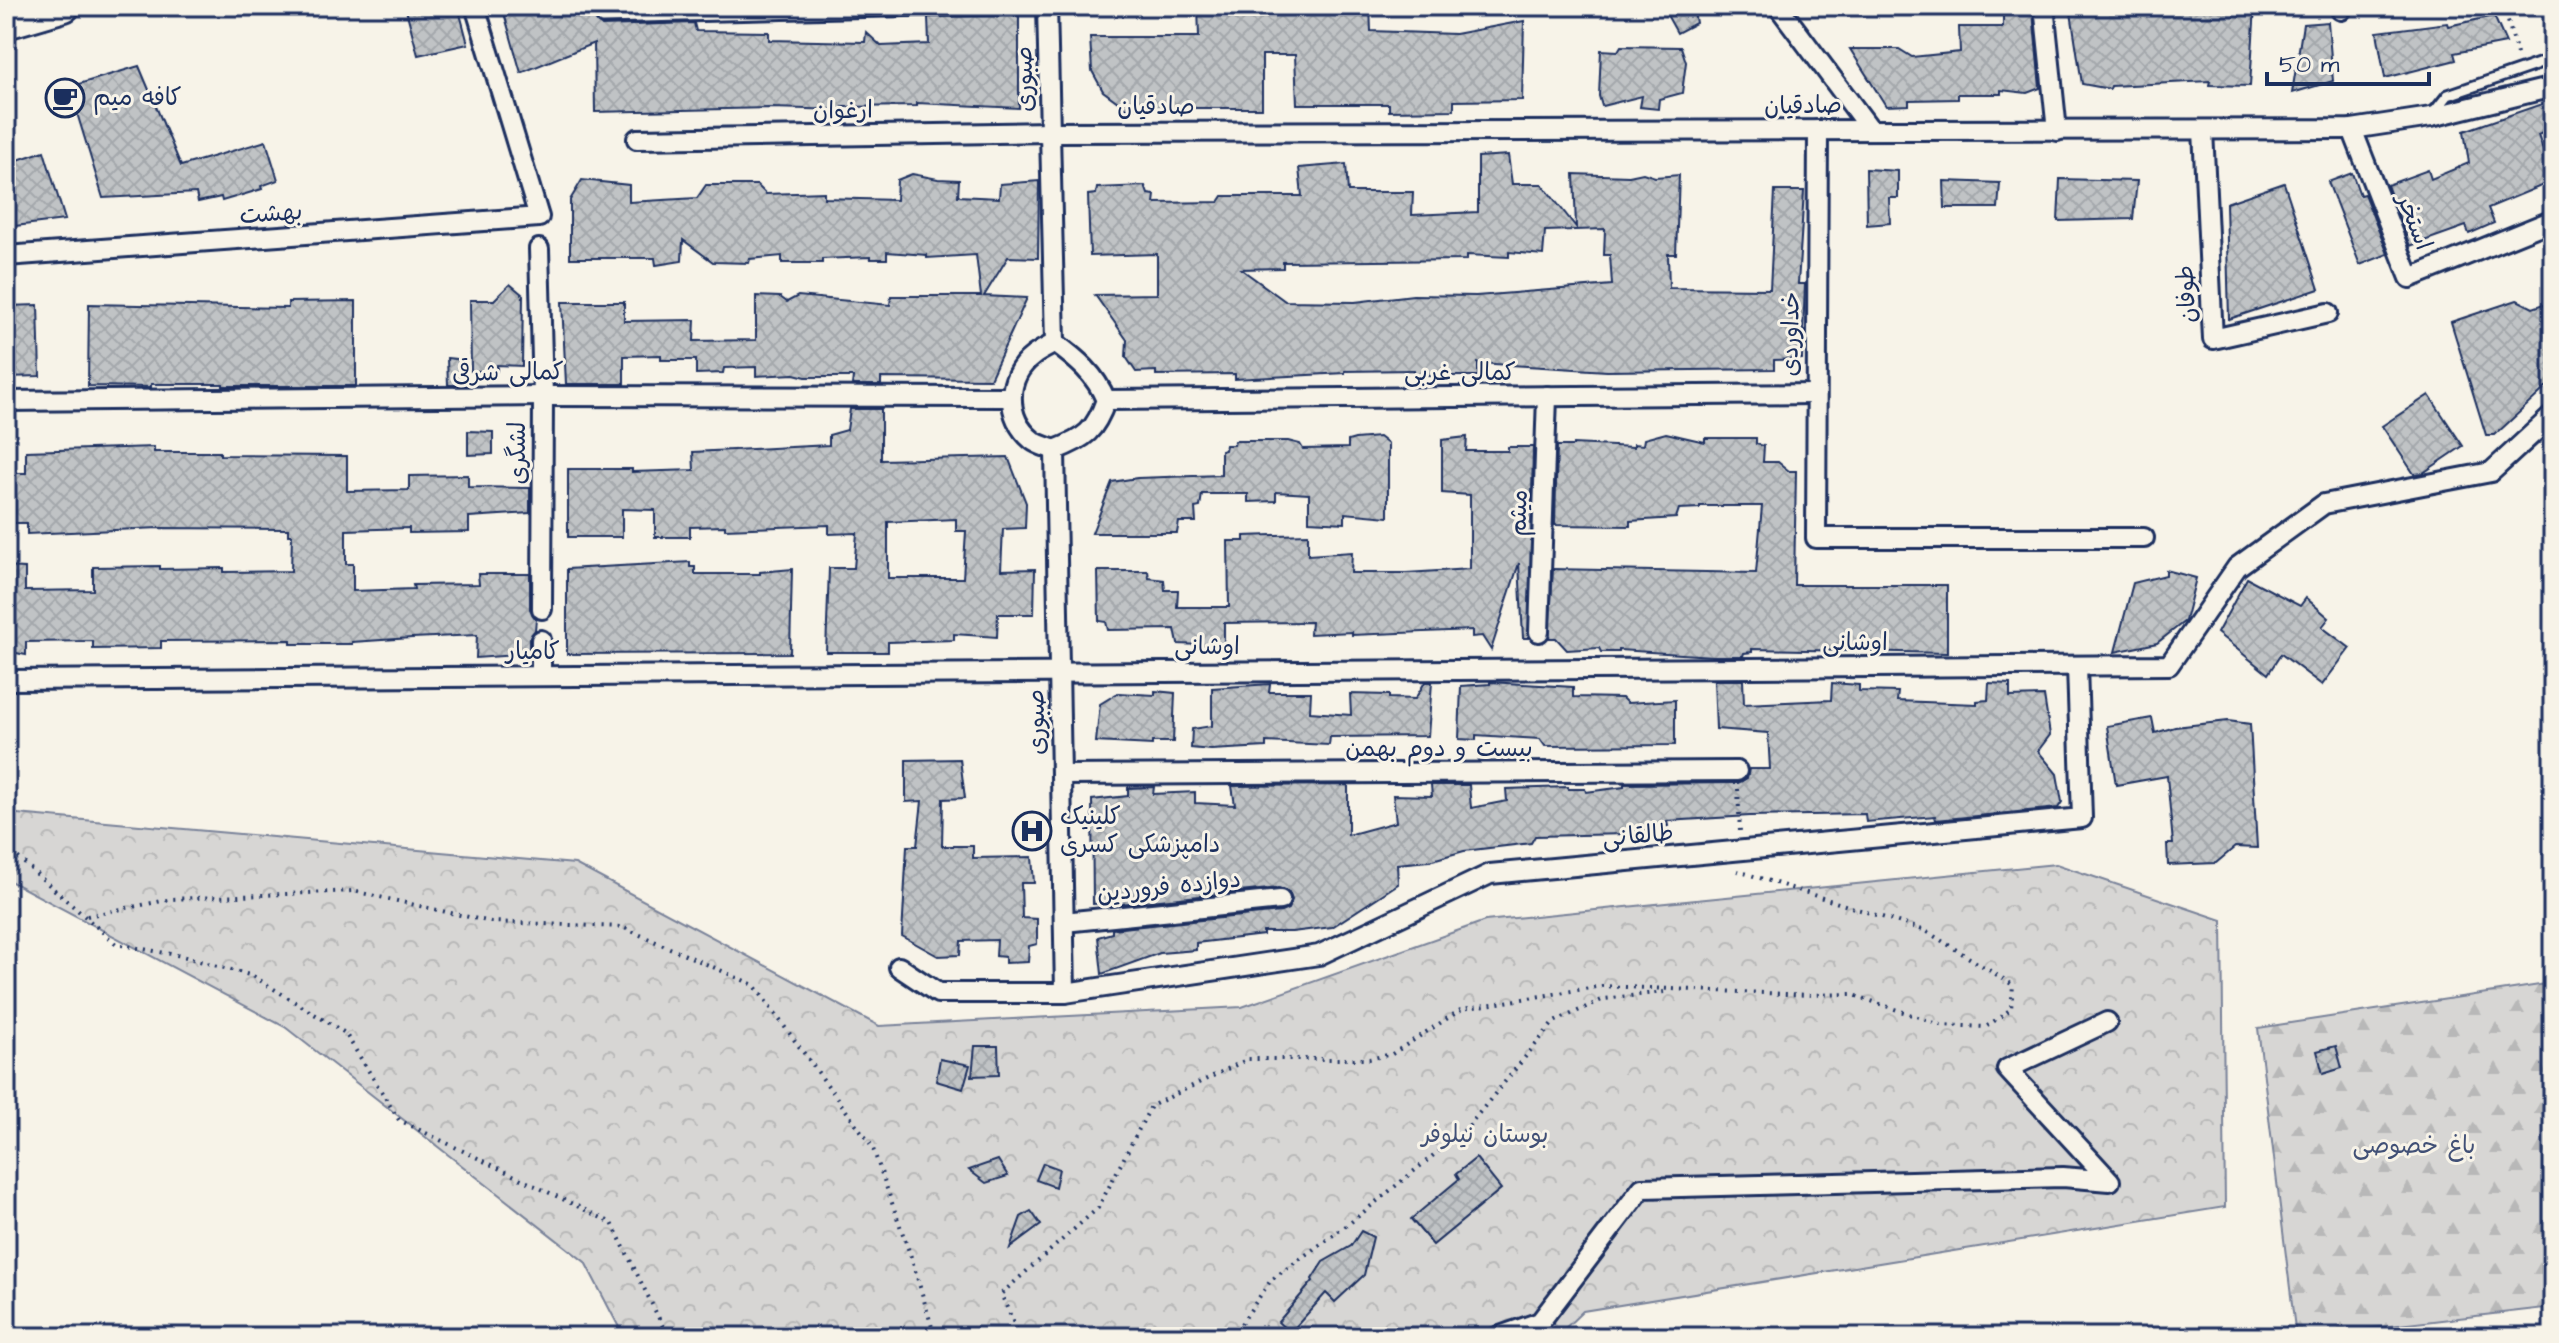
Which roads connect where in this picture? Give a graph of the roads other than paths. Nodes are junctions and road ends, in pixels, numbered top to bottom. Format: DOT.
graph roads {
  1 [pos="64,6"];
  2 [pos="475,6"];
  3 [pos="1047,6"];
  4 [pos="1779,6"];
  5 [pos="2044,6"];
  6 [pos="602,18"];
  7 [pos="6,23"];
  8 [pos="2553,59"];
  9 [pos="2553,87"];
  10 [pos="2431,117"];
  11 [pos="1870,129"];
  12 [pos="2352,129"];
  13 [pos="1818,130"];
  14 [pos="2203,130"];
  15 [pos="2057,131"];
  16 [pos="1050,132"];
  17 [pos="637,139"];
  18 [pos="2553,220"];
  19 [pos="539,249"];
  20 [pos="6,256"];
  21 [pos="2328,313"];
  22 [pos="1055,343"];
  23 [pos="1815,394"];
  24 [pos="543,396"];
  25 [pos="1547,396"];
  26 [pos="1011,397"];
  27 [pos="1106,400"];
  28 [pos="6,401"];
  29 [pos="2553,415"];
  30 [pos="1055,450"];
  31 [pos="2144,538"];
  32 [pos="542,609"];
  33 [pos="1539,632"];
  34 [pos="541,640"];
  35 [pos="2077,666"];
  36 [pos="1060,671"];
  37 [pos="541,676"];
  38 [pos="6,680"];
  39 [pos="1737,771"];
  40 [pos="1062,775"];
  41 [pos="1280,900"];
  42 [pos="1064,922"];
  43 [pos="899,967"];
  44 [pos="1065,993"];
  45 [pos="2107,1022"];
  46 [pos="1497,1337"];
  1 -- 7 [label="main road"];
  2 -- 20 [label="street, بهشت"];
  3 -- 6 [label="lane"];
  3 -- 16 [label="street, صبوری"];
  4 -- 11 [label="street"];
  5 -- 15 [label="street"];
  8 -- 10 [label="lane"];
  9 -- 10 [label="street, صادقیان"];
  10 -- 12 [label="street, صادقیان"];
  11 -- 13 [label="street, صادقیان"];
  11 -- 15 [label="street, صادقیان"];
  12 -- 14 [label="street, صادقیان"];
  12 -- 18 [label="street, استخر"];
  13 -- 16 [label="street, صادقیان"];
  13 -- 23 [label="street, خداوردی"];
  14 -- 15 [label="street, صادقیان"];
  14 -- 21 [label="street, طوفان"];
  16 -- 17 [label="street, ارغوان"];
  16 -- 22 [label="street, صبوری"];
  19 -- 24 [label="street, لشگری"];
  22 -- 26 [label="street"];
  22 -- 27 [label="street"];
  23 -- 25 [label="street, کمالی غربی"];
  23 -- 31 [label="street, خداوردی"];
  24 -- 26 [label="street, کمالی شرقی"];
  24 -- 28 [label="street, کمالی شرقی"];
  24 -- 32 [label="street, لشگری"];
  25 -- 27 [label="street, کمالی غربی"];
  25 -- 33 [label="street, میثم"];
  26 -- 30 [label="street"];
  27 -- 30 [label="street"];
  29 -- 35 [label="street, اوشانی"];
  30 -- 36 [label="street, صبوری"];
  34 -- 37 [label="street"];
  35 -- 36 [label="street, اوشانی"];
  35 -- 44 [label="street, طالقانی"];
  36 -- 37 [label="street, کامیار"];
  36 -- 40 [label="street, صبوری"];
  37 -- 38 [label="street, کامیار"];
  39 -- 40 [label="street, بیست و دوم بهمن"];
  40 -- 42 [label="street, صبوری"];
  41 -- 42 [label="street, دوازده فروردین"];
  42 -- 44 [label="street, صبوری"];
  43 -- 44 [label="street, طالقانی"];
  45 -- 46 [label="street"];
}
